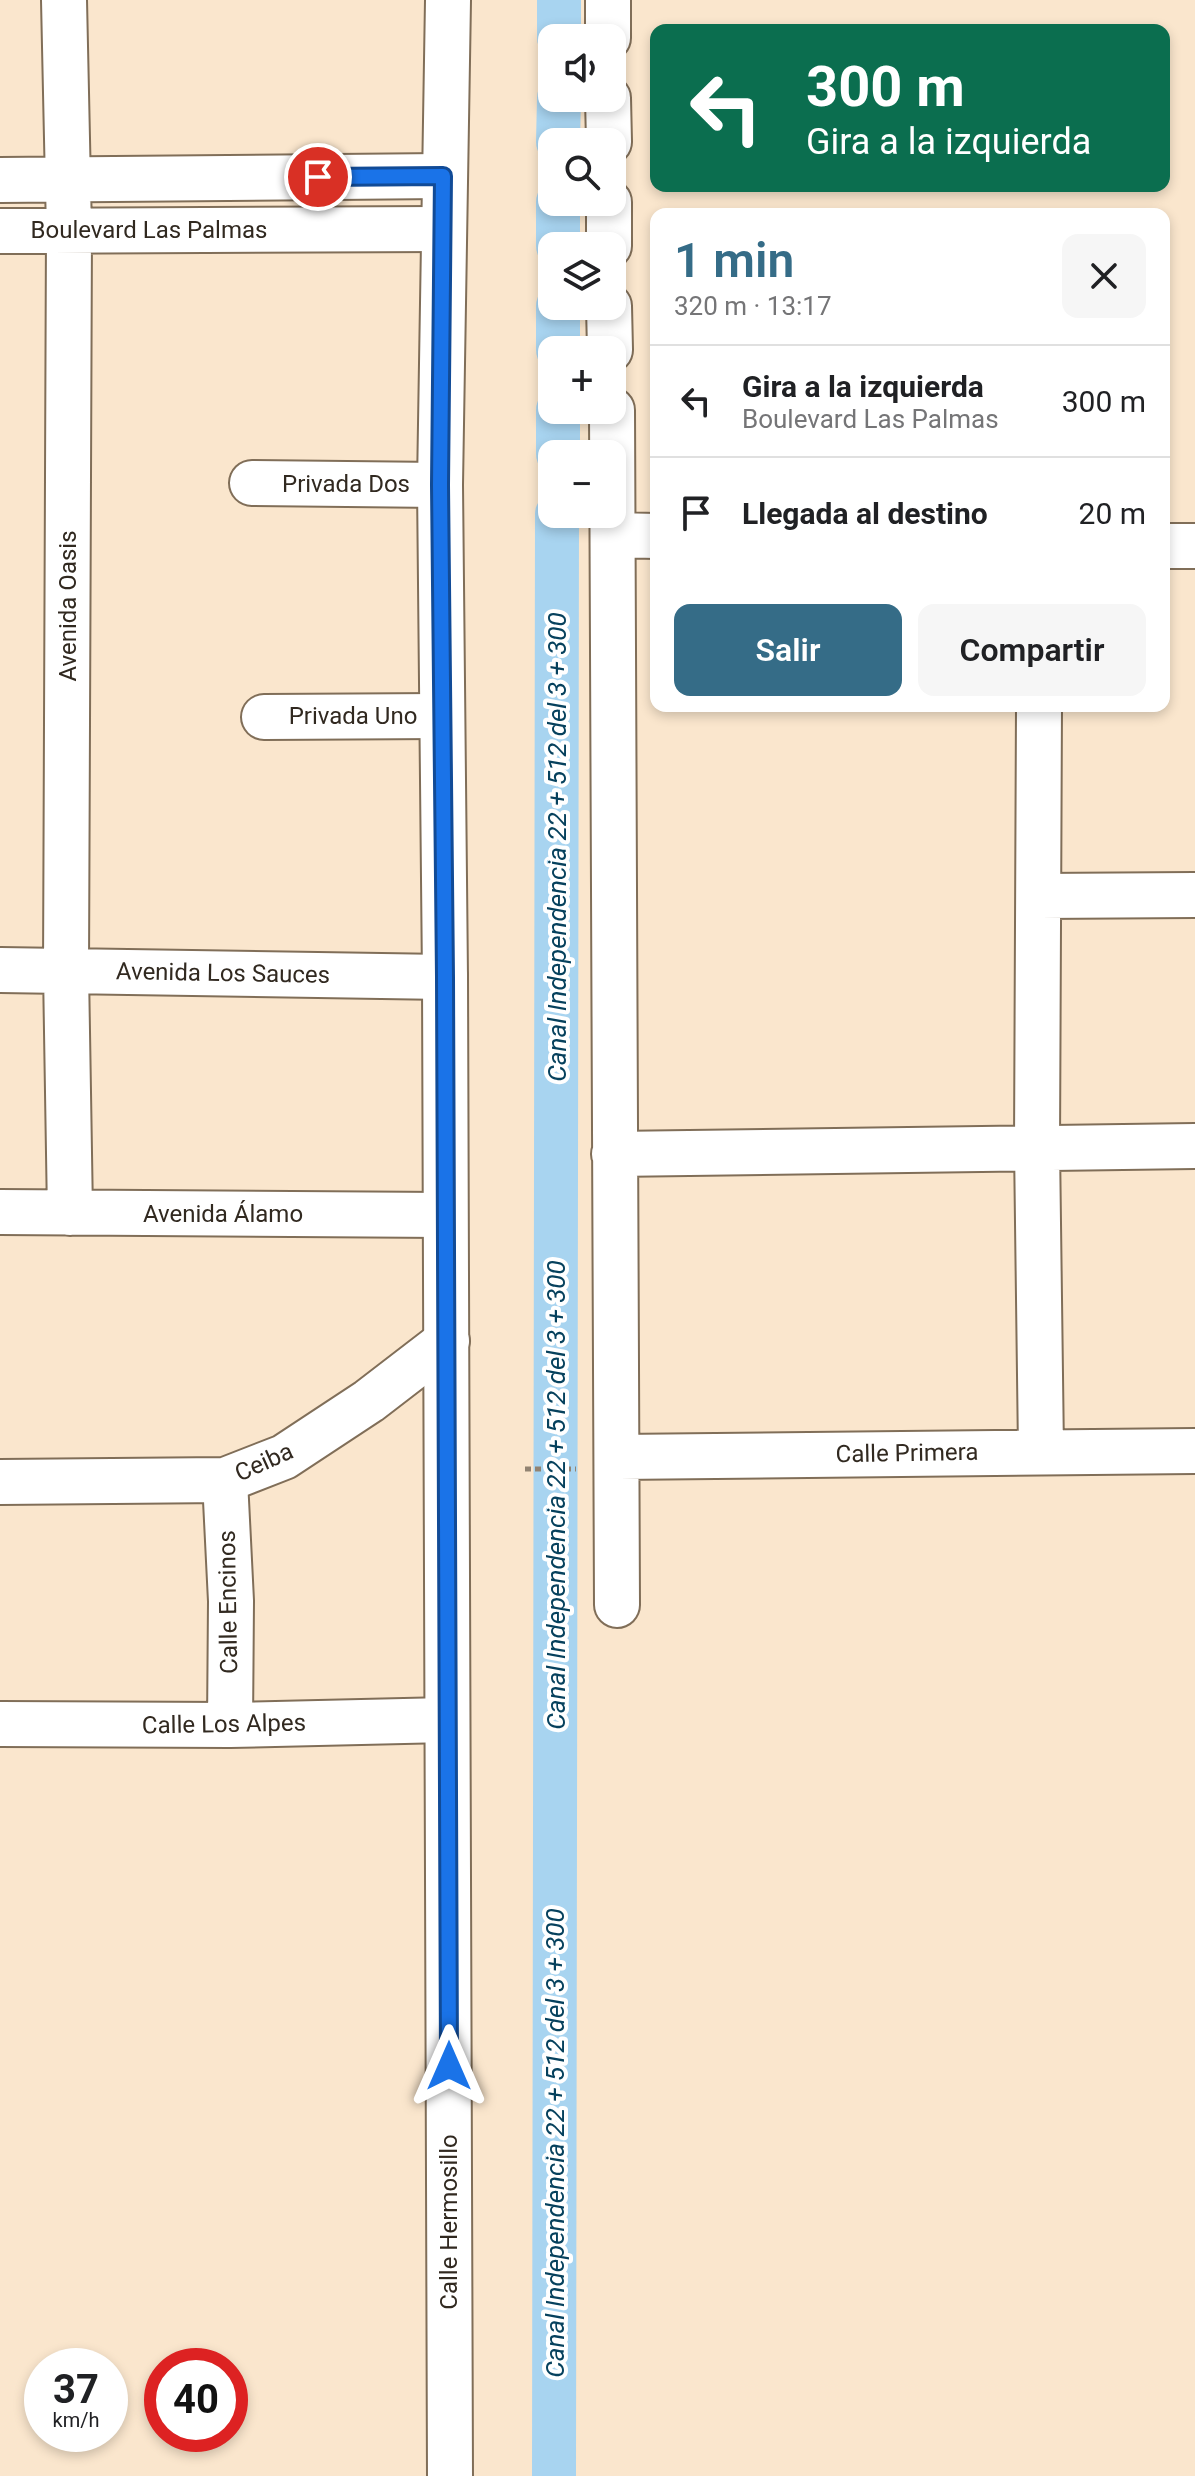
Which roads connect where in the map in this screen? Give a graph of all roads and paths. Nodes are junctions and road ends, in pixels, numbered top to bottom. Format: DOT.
graph roads {
  1 [pos="64,0"];
  2 [pos="448,0"];
  3 [pos="608,0"];
  4 [pos="608,24"];
  5 [pos="443,176"];
  6 [pos="67,179"];
  7 [pos="0,180"];
  8 [pos="442,229"];
  9 [pos="0,231"];
  10 [pos="69,231"];
  11 [pos="615,424"];
  12 [pos="252,483"];
  13 [pos="440,485"];
  14 [pos="635,535"];
  15 [pos="1170,546"];
  16 [pos="1195,546"];
  17 [pos="1039,712"];
  18 [pos="441,716"];
  19 [pos="264,717"];
  20 [pos="1195,895"];
  21 [pos="1039,896"];
  22 [pos="0,970"];
  23 [pos="66,971"];
  24 [pos="445,977"];
  25 [pos="1037,1146"];
  26 [pos="1195,1146"];
  27 [pos="614,1154"];
  28 [pos="0,1212"];
  29 [pos="70,1213"];
  30 [pos="445,1215"];
  31 [pos="447,1341"];
  32 [pos="1041,1451"];
  33 [pos="1195,1451"];
  34 [pos="599,1463"];
  35 [pos="525,1469"];
  36 [pos="225,1480"];
  37 [pos="0,1482"];
  38 [pos="617,1605"];
  39 [pos="447,1720"];
  40 [pos="0,1724"];
  41 [pos="230,1725"];
  42 [pos="450,2476"];
  1 -- 6 [label="street, Avenida Oasis"];
  2 -- 5 [label="street, Calle Hermosillo"];
  3 -- 4 [label="street"];
  5 -- 6 [label="street"];
  5 -- 8 [label="street, Calle Hermosillo"];
  6 -- 7 [label="street"];
  6 -- 10 [label="street, Avenida Oasis"];
  8 -- 10 [label="street, Boulevard Las Palmas"];
  8 -- 13 [label="street, Calle Hermosillo"];
  9 -- 10 [label="street, Boulevard Las Palmas"];
  10 -- 23 [label="street, Avenida Oasis"];
  11 -- 14 [label="street"];
  12 -- 13 [label="street, Privada Dos"];
  13 -- 18 [label="street, Calle Hermosillo"];
  14 -- 27 [label="street"];
  15 -- 16 [label="street"];
  17 -- 21 [label="street"];
  18 -- 19 [label="street, Privada Uno"];
  18 -- 24 [label="street, Calle Hermosillo"];
  20 -- 21 [label="street"];
  21 -- 25 [label="street"];
  22 -- 23 [label="street, Avenida Los Sauces"];
  23 -- 24 [label="street, Avenida Los Sauces"];
  23 -- 29 [label="street, Avenida Oasis"];
  24 -- 30 [label="street, Calle Hermosillo"];
  25 -- 26 [label="street"];
  25 -- 27 [label="street"];
  25 -- 32 [label="street"];
  27 -- 34 [label="street"];
  28 -- 29 [label="street, Avenida Álamo"];
  29 -- 30 [label="street, Avenida Álamo"];
  30 -- 31 [label="street, Calle Hermosillo"];
  31 -- 36 [label="street, Ceiba"];
  31 -- 39 [label="street, Calle Hermosillo"];
  32 -- 33 [label="street, Calle Primera"];
  32 -- 34 [label="street, Calle Primera"];
  34 -- 35 [label="path"];
  34 -- 38 [label="street"];
  36 -- 37 [label="street, Ceiba"];
  36 -- 41 [label="street, Calle Encinos"];
  39 -- 41 [label="street, Calle Los Alpes"];
  39 -- 42 [label="street, Calle Hermosillo"];
  40 -- 41 [label="street, Calle Los Alpes"];
}
